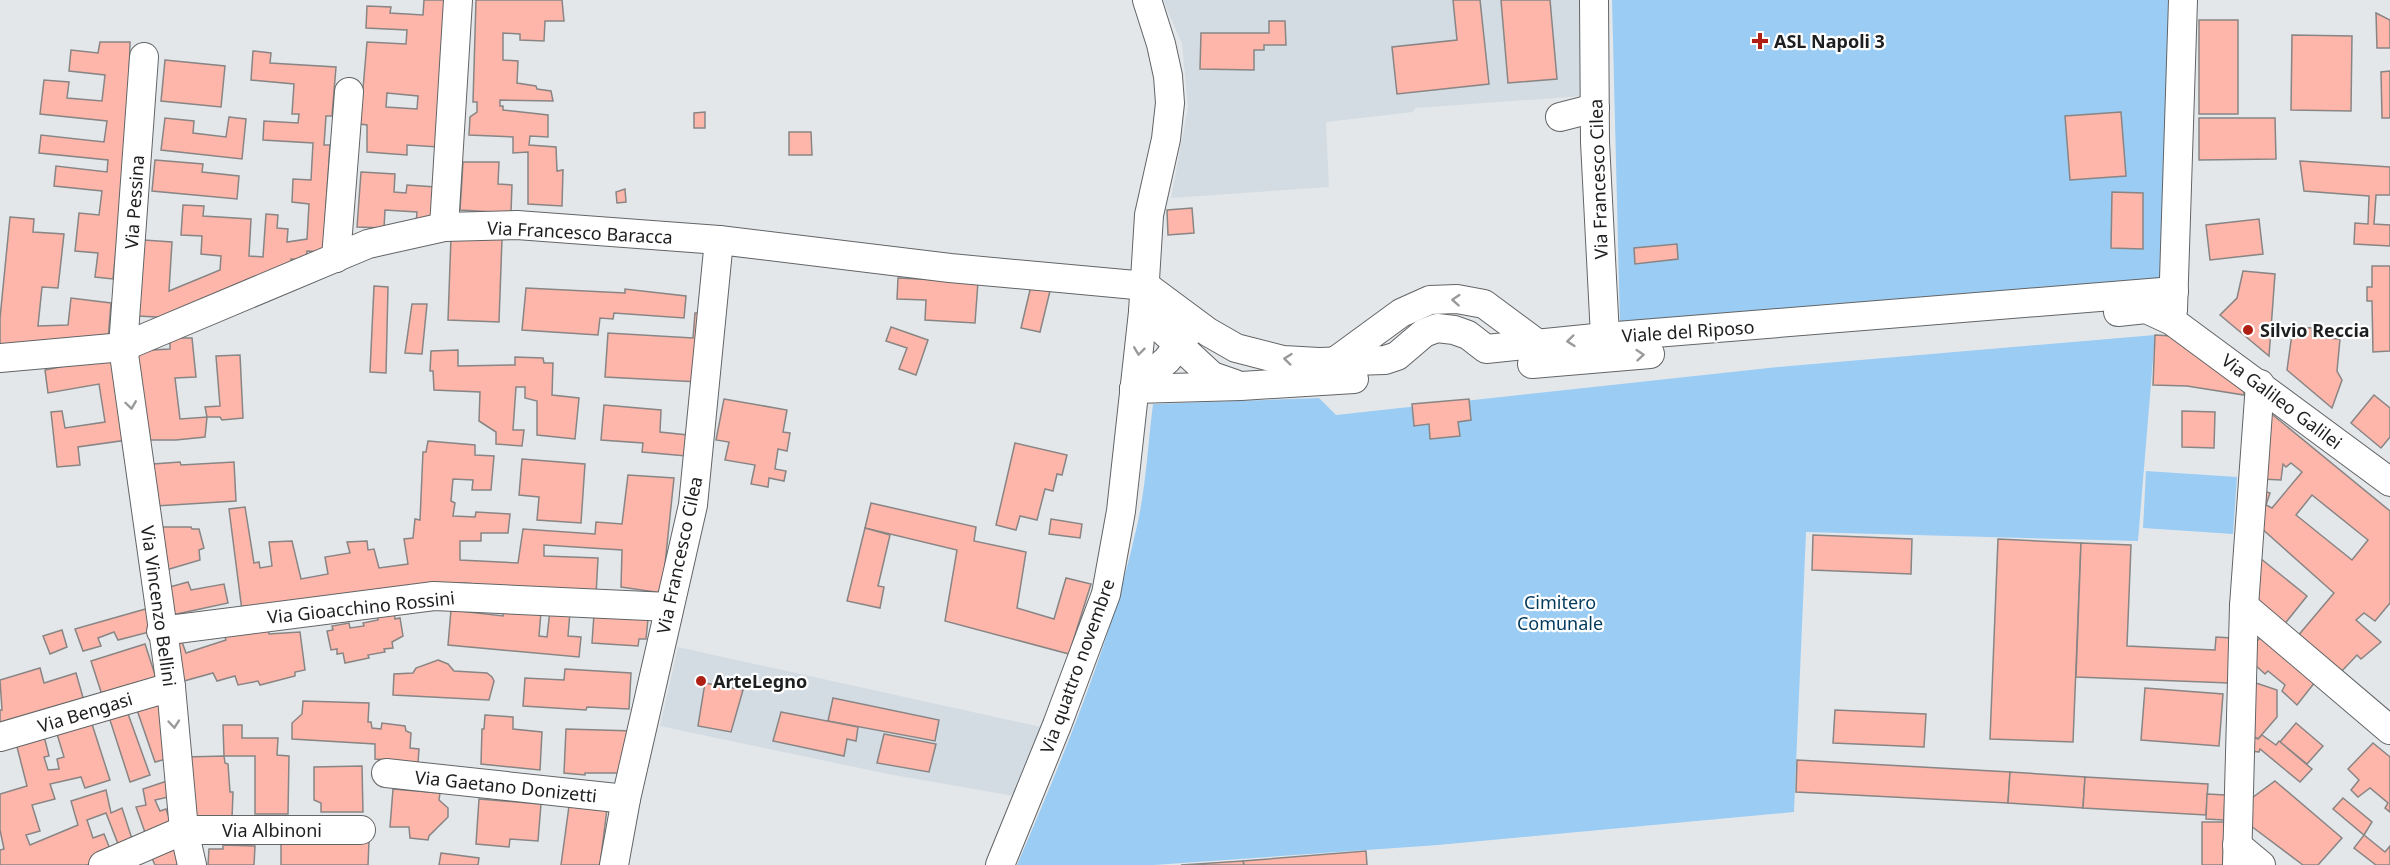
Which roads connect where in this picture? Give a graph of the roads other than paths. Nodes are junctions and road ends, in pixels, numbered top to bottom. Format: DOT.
graph roads {
  1 [pos="458,0"];
  2 [pos="1147,0"];
  3 [pos="1594,0"];
  4 [pos="2183,0"];
  5 [pos="144,57"];
  6 [pos="349,92"];
  7 [pos="1595,108"];
  8 [pos="1560,117"];
  9 [pos="444,227"];
  10 [pos="719,240"];
  11 [pos="336,258"];
  12 [pos="2174,291"];
  13 [pos="1144,299"];
  14 [pos="1192,320"];
  15 [pos="2172,321"];
  16 [pos="1221,340"];
  17 [pos="1605,347"];
  18 [pos="123,348"];
  19 [pos="1188,354"];
  20 [pos="0,358"];
  21 [pos="2260,384"];
  22 [pos="1241,386"];
  23 [pos="1134,389"];
  24 [pos="2390,482"];
  25 [pos="2244,606"];
  26 [pos="669,607"];
  27 [pos="161,631"];
  28 [pos="171,687"];
  29 [pos="2390,730"];
  30 [pos="0,737"];
  31 [pos="386,773"];
  32 [pos="626,799"];
  33 [pos="184,830"];
  34 [pos="361,830"];
  35 [pos="2237,855"];
  36 [pos="104,865"];
  37 [pos="192,865"];
  38 [pos="614,865"];
  39 [pos="1000,865"];
  40 [pos="2261,865"];
  1 -- 9 [label="street"];
  2 -- 13 [label="street, Via quattro novembre"];
  3 -- 7 [label="street, Via Francesco Cilea"];
  4 -- 12 [label="street"];
  5 -- 18 [label="street, Via Pessina"];
  6 -- 11 [label="street"];
  7 -- 8 [label="street"];
  7 -- 17 [label="street, Via Francesco Cilea"];
  9 -- 10 [label="street, Via Francesco Baracca"];
  9 -- 11 [label="street, Via Francesco Baracca"];
  10 -- 13 [label="street, Via Francesco Baracca"];
  10 -- 26 [label="street, Via Francesco Cilea"];
  11 -- 18 [label="street, Via Francesco Baracca"];
  12 -- 15 [label="street"];
  12 -- 17 [label="street, Viale del Riposo"];
  13 -- 14 [label="street, Viale del Riposo"];
  13 -- 19 [label="street, Viale del Riposo"];
  13 -- 23 [label="street, Via quattro novembre, one-way"];
  14 -- 16 [label="street, Viale del Riposo"];
  14 -- 19 [label="street"];
  17 -- 15 [label="street, Viale del Riposo, one-way"];
  15 -- 21 [label="street, Via Galileo Galilei"];
  17 -- 16 [label="street, Viale del Riposo, one-way"];
  16 -- 19 [label="street"];
  17 -- 22 [label="street, Viale del Riposo"];
  18 -- 20 [label="street, Via Francesco Baracca"];
  18 -- 27 [label="street, Via Vincenzo Bellini, one-way"];
  19 -- 22 [label="street, Viale del Riposo"];
  19 -- 23 [label="street"];
  21 -- 24 [label="street, Via Galileo Galilei"];
  21 -- 25 [label="street"];
  22 -- 23 [label="street, Viale del Riposo"];
  23 -- 39 [label="street, Via quattro novembre"];
  25 -- 29 [label="street"];
  25 -- 35 [label="street"];
  26 -- 27 [label="street, Via Gioacchino Rossini"];
  26 -- 32 [label="street, Via Francesco Cilea"];
  27 -- 28 [label="street, Via Vincenzo Bellini"];
  28 -- 30 [label="street, Via Bengasi"];
  28 -- 33 [label="street, Via Vincenzo Bellini, one-way"];
  31 -- 32 [label="street, Via Gaetano Donizetti"];
  32 -- 38 [label="street, Via Francesco Cilea"];
  33 -- 34 [label="street, Via Albinoni"];
  33 -- 36 [label="street"];
  33 -- 37 [label="street, Via Vincenzo Bellini"];
  35 -- 40 [label="street"];
}
